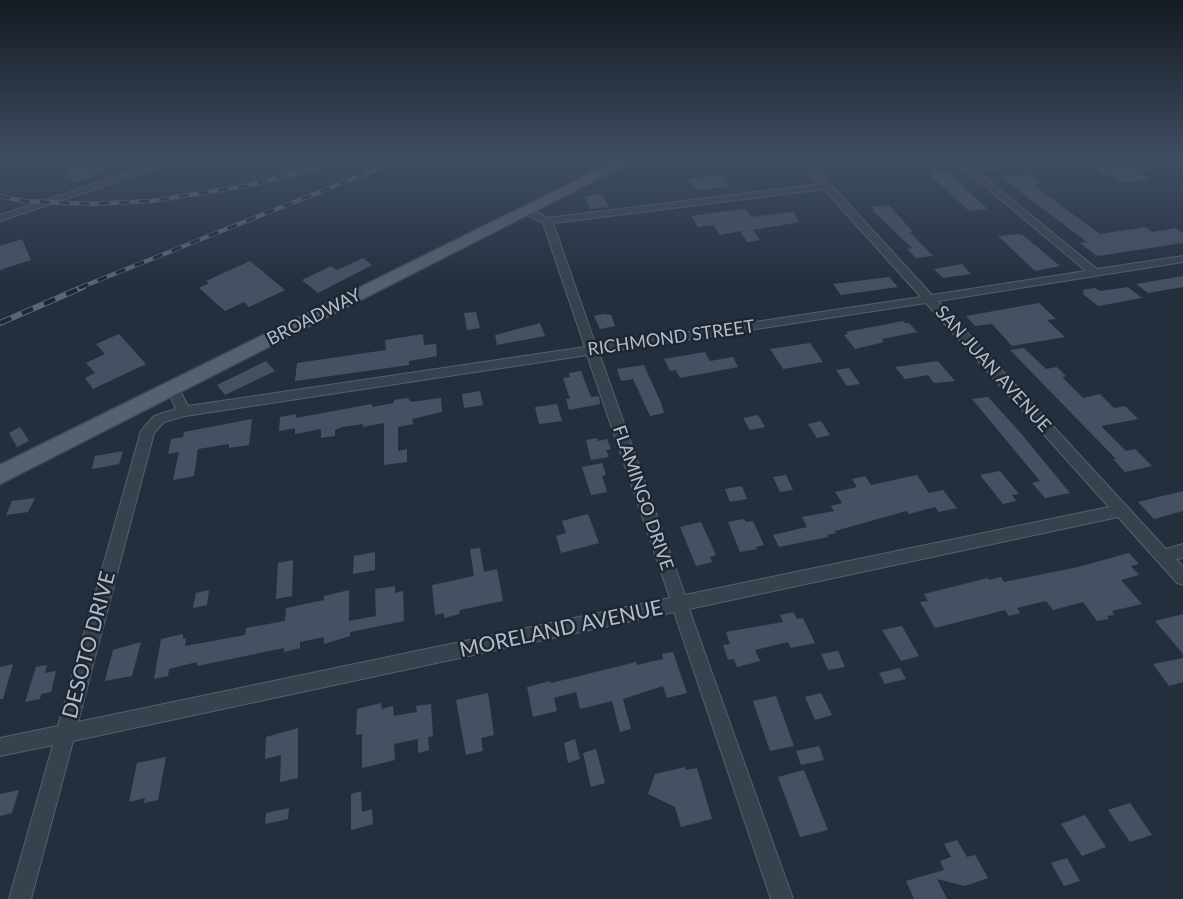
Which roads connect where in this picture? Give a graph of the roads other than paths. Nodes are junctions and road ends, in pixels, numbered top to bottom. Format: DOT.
graph roads {
  1 [pos="49,202"];
  2 [pos="544,202"];
  3 [pos="696,202"];
  4 [pos="842,202"];
  5 [pos="1009,202"];
  6 [pos="526,211"];
  7 [pos="0,218"];
  8 [pos="547,220"];
  9 [pos="1183,259"];
  10 [pos="1095,273"];
  11 [pos="930,299"];
  12 [pos="591,350"];
  13 [pos="173,388"];
  14 [pos="184,411"];
  15 [pos="0,475"];
  16 [pos="1121,510"];
  17 [pos="1183,551"];
  18 [pos="1163,556"];
  19 [pos="1183,578"];
  20 [pos="681,603"];
  21 [pos="65,733"];
  22 [pos="0,747"];
  23 [pos="20,899"];
  24 [pos="782,899"];
  1 -- 7 [label="street"];
  2 -- 6 [label="main road, BROADWAY"];
  3 -- 8 [label="street"];
  4 -- 11 [label="street, SAN JUAN AVENUE"];
  5 -- 10 [label="street"];
  6 -- 8 [label="street"];
  6 -- 13 [label="main road, BROADWAY"];
  8 -- 12 [label="street, FLAMINGO DRIVE"];
  9 -- 10 [label="street, RICHMOND STREET"];
  10 -- 11 [label="street, RICHMOND STREET"];
  11 -- 12 [label="street, RICHMOND STREET"];
  11 -- 16 [label="street, SAN JUAN AVENUE"];
  12 -- 14 [label="street, RICHMOND STREET"];
  12 -- 20 [label="street, FLAMINGO DRIVE"];
  13 -- 14 [label="street"];
  13 -- 15 [label="main road, BROADWAY"];
  14 -- 21 [label="street, DESOTO DRIVE"];
  16 -- 18 [label="street, SAN JUAN AVENUE"];
  16 -- 20 [label="street, MORELAND AVENUE"];
  17 -- 18 [label="street"];
  18 -- 19 [label="street, SAN JUAN AVENUE"];
  20 -- 21 [label="street, MORELAND AVENUE"];
  20 -- 24 [label="street, FLAMINGO DRIVE"];
  21 -- 22 [label="street, MORELAND AVENUE"];
  21 -- 23 [label="street, DESOTO DRIVE"];
}
